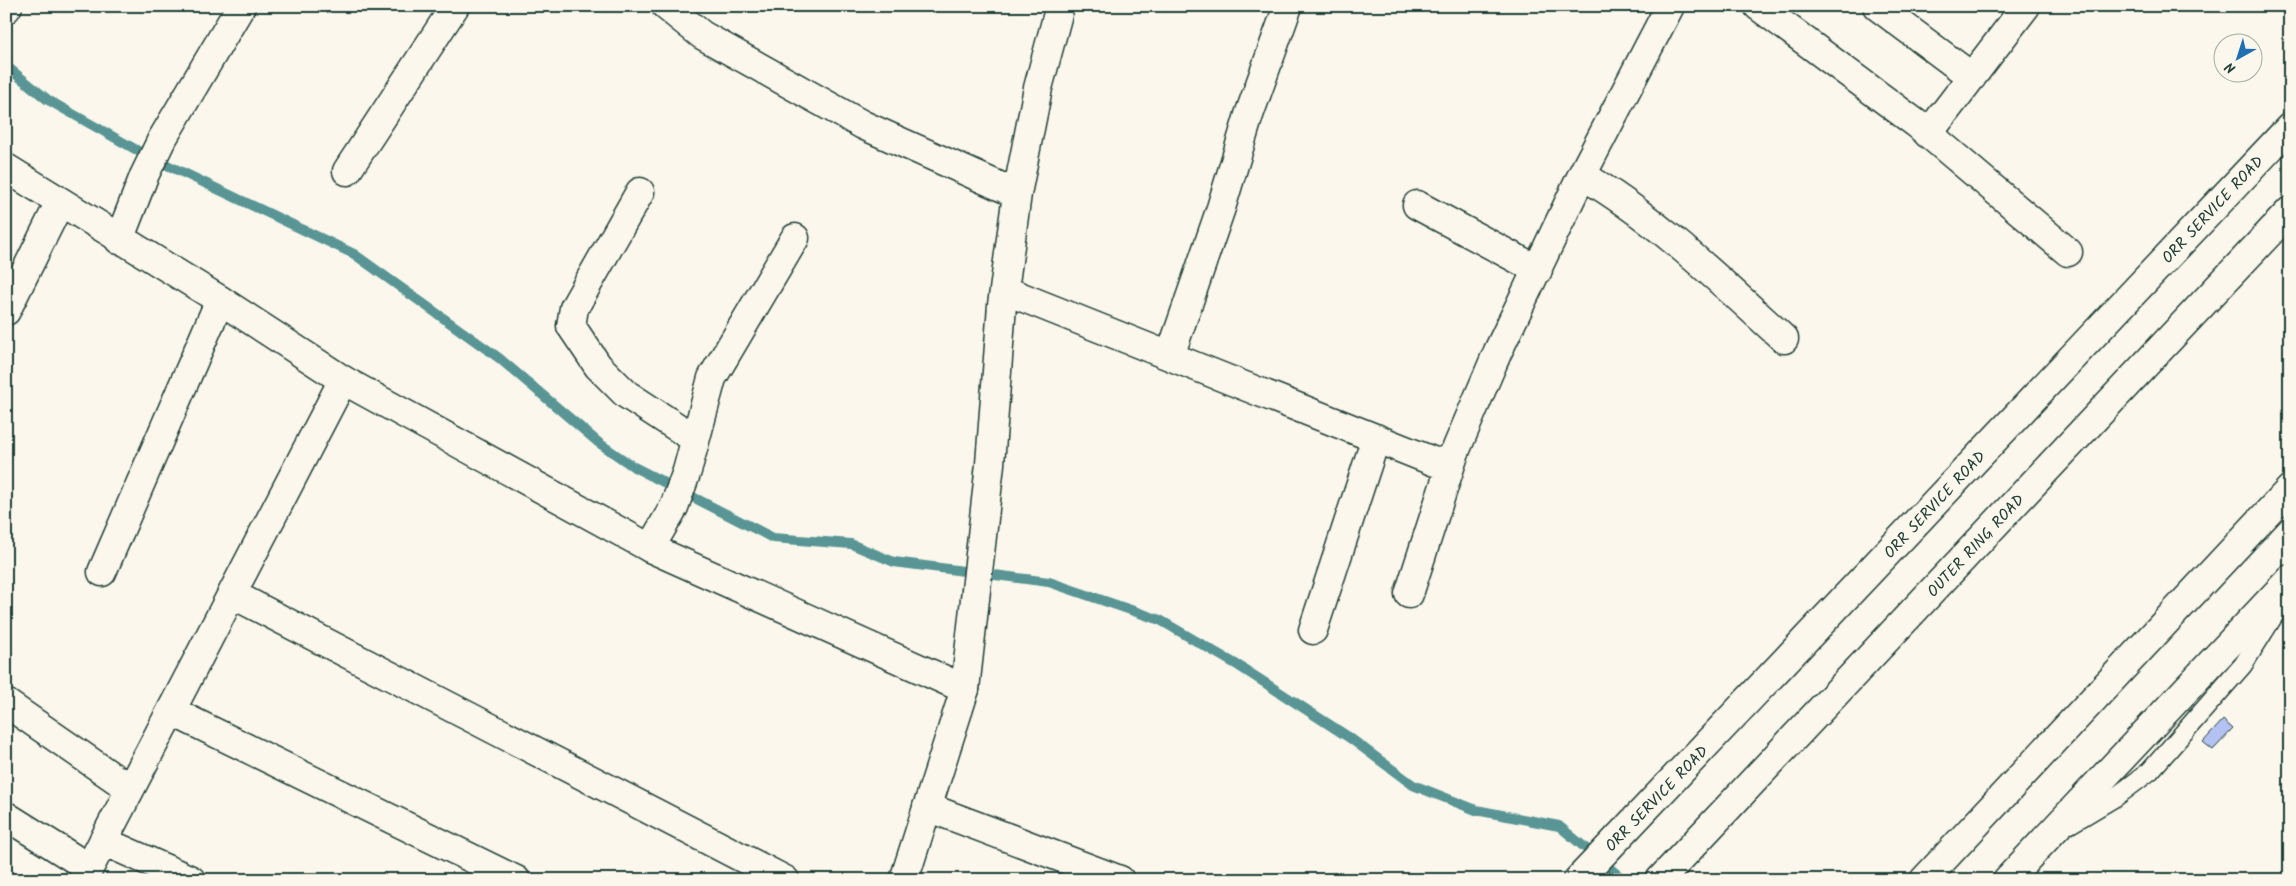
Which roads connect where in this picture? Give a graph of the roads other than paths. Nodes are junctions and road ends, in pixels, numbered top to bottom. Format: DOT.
graph roads {
  1 [pos="241,6"];
  2 [pos="455,6"];
  3 [pos="666,6"];
  4 [pos="1060,6"];
  5 [pos="1288,6"];
  6 [pos="1670,6"];
  7 [pos="1758,6"];
  8 [pos="1877,6"];
  9 [pos="2026,6"];
  10 [pos="1972,77"];
  11 [pos="2290,127"];
  12 [pos="1928,134"];
  13 [pos="6,168"];
  14 [pos="347,171"];
  15 [pos="1582,175"];
  16 [pos="640,192"];
  17 [pos="1017,194"];
  18 [pos="60,202"];
  19 [pos="1418,205"];
  20 [pos="2290,211"];
  21 [pos="795,238"];
  22 [pos="120,240"];
  23 [pos="2068,252"];
  24 [pos="1538,270"];
  25 [pos="1004,290"];
  26 [pos="220,300"];
  27 [pos="6,312"];
  28 [pos="1784,339"];
  29 [pos="1170,356"];
  30 [pos="343,380"];
  31 [pos="1376,438"];
  32 [pos="696,439"];
  33 [pos="1455,452"];
  34 [pos="2290,489"];
  35 [pos="650,548"];
  36 [pos="102,572"];
  37 [pos="2290,579"];
  38 [pos="2290,591"];
  39 [pos="232,594"];
  40 [pos="1409,594"];
  41 [pos="1313,630"];
  42 [pos="965,689"];
  43 [pos="6,703"];
  44 [pos="171,711"];
  45 [pos="130,789"];
  46 [pos="927,807"];
  47 [pos="6,816"];
  48 [pos="2047,837"];
  49 [pos="103,841"];
  50 [pos="1668,872"];
  51 [pos="86,874"];
  52 [pos="190,880"];
  53 [pos="516,880"];
  54 [pos="785,880"];
  55 [pos="904,880"];
  56 [pos="1120,880"];
  57 [pos="1578,880"];
  58 [pos="1924,880"];
  59 [pos="2007,880"];
  1 -- 22 [label="main road"];
  2 -- 14 [label="main road"];
  3 -- 17 [label="main road"];
  4 -- 17 [label="main road"];
  5 -- 29 [label="main road"];
  6 -- 15 [label="main road"];
  7 -- 12 [label="main road"];
  8 -- 10 [label="main road"];
  9 -- 10 [label="main road"];
  10 -- 12 [label="main road"];
  11 -- 57 [label="main road, ORR SERVICE ROAD"];
  12 -- 23 [label="main road"];
  13 -- 18 [label="main road"];
  15 -- 24 [label="main road"];
  15 -- 28 [label="main road"];
  16 -- 32 [label="main road"];
  17 -- 25 [label="main road"];
  18 -- 22 [label="main road"];
  18 -- 27 [label="main road"];
  19 -- 24 [label="main road"];
  20 -- 50 [label="main road, OUTER RING ROAD"];
  21 -- 32 [label="main road"];
  22 -- 26 [label="main road"];
  24 -- 33 [label="main road"];
  25 -- 29 [label="main road"];
  25 -- 42 [label="main road"];
  26 -- 30 [label="main road"];
  26 -- 36 [label="main road"];
  29 -- 31 [label="main road"];
  30 -- 35 [label="main road"];
  30 -- 39 [label="main road"];
  31 -- 33 [label="main road"];
  31 -- 41 [label="main road"];
  32 -- 35 [label="main road"];
  33 -- 40 [label="main road"];
  34 -- 58 [label="main road"];
  35 -- 42 [label="main road"];
  37 -- 48 [label="main road"];
  38 -- 48 [label="lane"];
  39 -- 44 [label="main road"];
  39 -- 54 [label="main road"];
  42 -- 46 [label="main road"];
  43 -- 45 [label="main road"];
  44 -- 45 [label="main road"];
  44 -- 53 [label="main road"];
  45 -- 49 [label="main road"];
  46 -- 55 [label="main road"];
  46 -- 56 [label="main road"];
  47 -- 51 [label="main road"];
  48 -- 59 [label="main road"];
  49 -- 51 [label="main road"];
  49 -- 52 [label="main road"];
}
